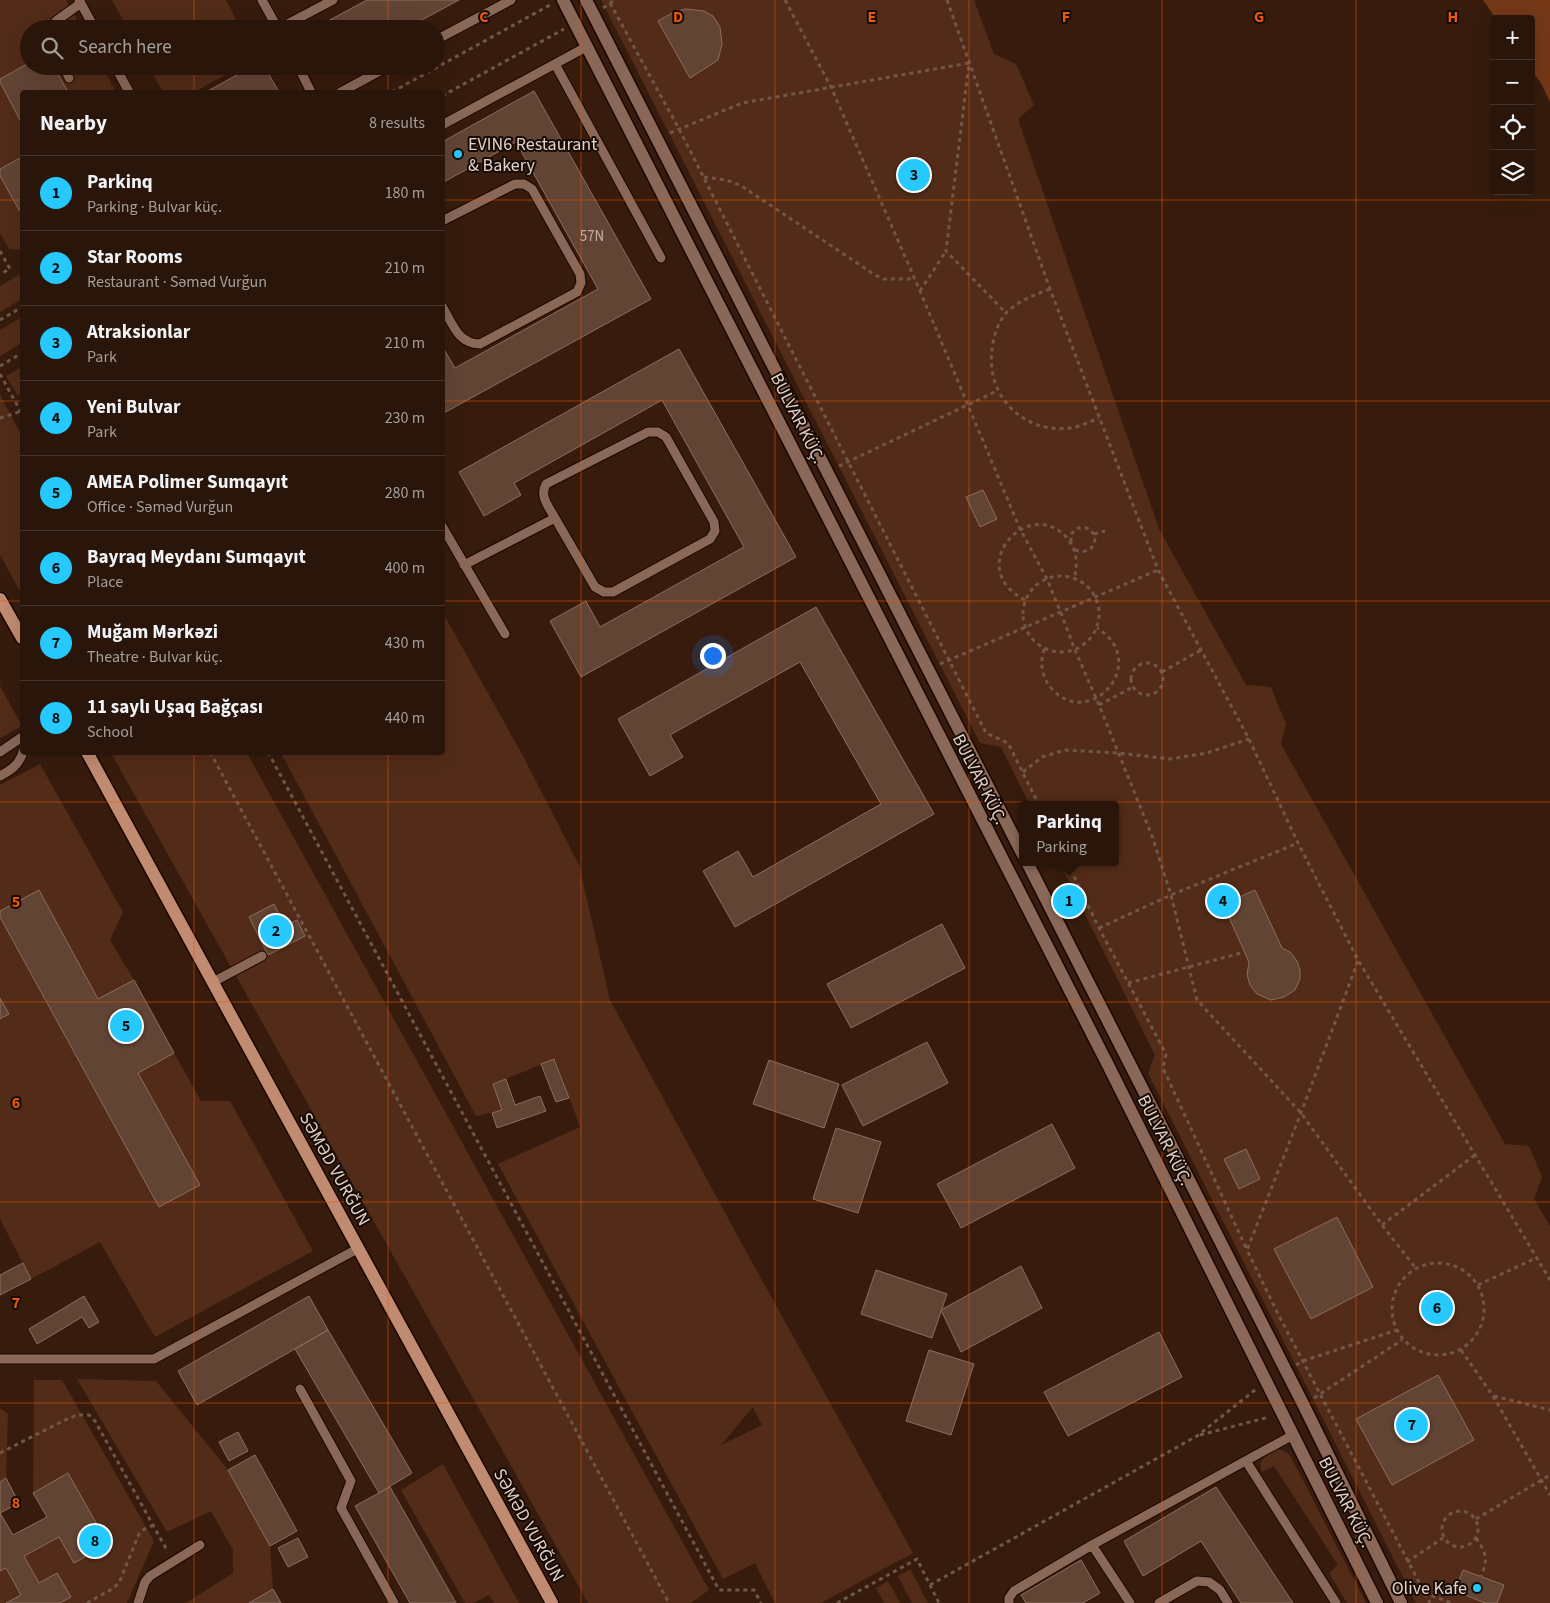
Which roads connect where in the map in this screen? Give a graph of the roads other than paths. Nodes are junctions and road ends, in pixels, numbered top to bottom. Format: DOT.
graph roads {
  1 [pos="262,0"];
  2 [pos="333,0"];
  3 [pos="511,0"];
  4 [pos="586,0"];
  5 [pos="80,2"];
  6 [pos="557,2"];
  7 [pos="57,20"];
  8 [pos="90,20"];
  9 [pos="273,20"];
  10 [pos="295,20"];
  11 [pos="445,35"];
  12 [pos="588,46"];
  13 [pos="555,64"];
  14 [pos="68,75"];
  15 [pos="120,75"];
  16 [pos="302,75"];
  17 [pos="372,75"];
  18 [pos="69,78"];
  19 [pos="127,90"];
  20 [pos="310,90"];
  21 [pos="344,90"];
  22 [pos="445,123"];
  23 [pos="445,219"];
  24 [pos="662,258"];
  25 [pos="445,311"];
  26 [pos="555,518"];
  27 [pos="445,531"];
  28 [pos="464,565"];
  29 [pos="0,599"];
  30 [pos="20,634"];
  31 [pos="505,634"];
  32 [pos="959,730"];
  33 [pos="20,738"];
  34 [pos="940,739"];
  35 [pos="0,752"];
  36 [pos="22,755"];
  37 [pos="89,755"];
  38 [pos="0,776"];
  39 [pos="1019,847"];
  40 [pos="1029,866"];
  41 [pos="262,956"];
  42 [pos="213,982"];
  43 [pos="1126,1056"];
  44 [pos="1108,1065"];
  45 [pos="359,1248"];
  46 [pos="0,1358"];
  47 [pos="300,1389"];
  48 [pos="1293,1435"];
  49 [pos="1246,1461"];
  50 [pos="200,1545"];
  51 [pos="1092,1545"];
  52 [pos="138,1603"];
  53 [pos="394,1603"];
  54 [pos="552,1603"];
  55 [pos="1009,1603"];
  56 [pos="1130,1603"];
  57 [pos="1158,1603"];
  58 [pos="1228,1603"];
  59 [pos="1336,1603"];
  60 [pos="1377,1603"];
  61 [pos="1401,1603"];
  1 -- 9 [label="lane"];
  2 -- 10 [label="lane"];
  3 -- 11 [label="lane"];
  4 -- 32 [label="street, BULVAR KÜÇ."];
  5 -- 7 [label="lane"];
  5 -- 8 [label="lane"];
  6 -- 12 [label="street, BULVAR KÜÇ."];
  12 -- 13 [label="lane"];
  12 -- 34 [label="street, BULVAR KÜÇ."];
  13 -- 22 [label="lane"];
  13 -- 24 [label="lane"];
  14 -- 18 [label="lane"];
  15 -- 19 [label="lane"];
  16 -- 20 [label="lane"];
  17 -- 21 [label="lane"];
  23 -- 25 [label="lane"];
  26 -- 26 [label="lane"];
  26 -- 28 [label="lane"];
  27 -- 28 [label="lane"];
  28 -- 31 [label="lane"];
  29 -- 30 [label="main road"];
  32 -- 34 [label="street"];
  32 -- 39 [label="street, BULVAR KÜÇ."];
  33 -- 35 [label="lane"];
  34 -- 44 [label="street, BULVAR KÜÇ."];
  36 -- 38 [label="lane"];
  37 -- 42 [label="main road, SƏMƏD VURĞUN"];
  40 -- 43 [label="street, BULVAR KÜÇ."];
  41 -- 42 [label="lane"];
  42 -- 45 [label="main road, SƏMƏD VURĞUN"];
  43 -- 44 [label="street"];
  43 -- 61 [label="street, BULVAR KÜÇ."];
  44 -- 48 [label="street, BULVAR KÜÇ."];
  45 -- 46 [label="lane"];
  45 -- 54 [label="main road, SƏMƏD VURĞUN"];
  47 -- 53 [label="lane"];
  48 -- 49 [label="lane"];
  48 -- 60 [label="street, BULVAR KÜÇ."];
  49 -- 51 [label="lane"];
  49 -- 59 [label="lane"];
  50 -- 52 [label="lane"];
  51 -- 55 [label="lane"];
  51 -- 56 [label="lane"];
  57 -- 58 [label="lane"];
}
